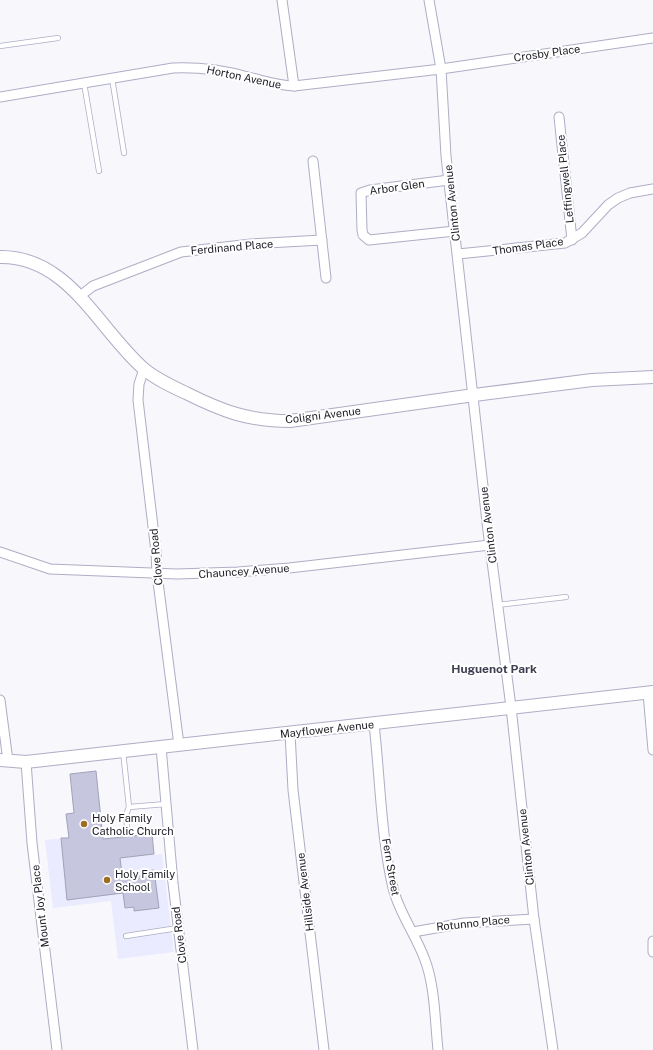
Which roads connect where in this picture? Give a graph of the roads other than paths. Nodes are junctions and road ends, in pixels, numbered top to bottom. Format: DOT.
graph roads {
  1 [pos="282,0"];
  2 [pos="429,0"];
  3 [pos="58,38"];
  4 [pos="653,38"];
  5 [pos="0,46"];
  6 [pos="441,69"];
  7 [pos="112,78"];
  8 [pos="84,83"];
  9 [pos="294,86"];
  10 [pos="0,94"];
  11 [pos="559,117"];
  12 [pos="124,152"];
  13 [pos="313,161"];
  14 [pos="99,171"];
  15 [pos="449,180"];
  16 [pos="653,190"];
  17 [pos="455,231"];
  18 [pos="322,240"];
  19 [pos="572,240"];
  20 [pos="458,254"];
  21 [pos="0,257"];
  22 [pos="326,278"];
  23 [pos="80,296"];
  24 [pos="144,369"];
  25 [pos="653,377"];
  26 [pos="474,395"];
  27 [pos="490,545"];
  28 [pos="0,552"];
  29 [pos="157,574"];
  30 [pos="566,597"];
  31 [pos="497,605"];
  32 [pos="651,693"];
  33 [pos="0,700"];
  34 [pos="510,707"];
  35 [pos="374,724"];
  36 [pos="290,733"];
  37 [pos="179,745"];
  38 [pos="161,747"];
  39 [pos="653,750"];
  40 [pos="123,751"];
  41 [pos="4,760"];
  42 [pos="26,762"];
  43 [pos="166,804"];
  44 [pos="129,807"];
  45 [pos="126,827"];
  46 [pos="534,919"];
  47 [pos="178,928"];
  48 [pos="413,932"];
  49 [pos="126,936"];
  50 [pos="653,941"];
  51 [pos="653,952"];
  52 [pos="57,1050"];
  53 [pos="192,1050"];
  54 [pos="324,1050"];
  55 [pos="438,1050"];
  56 [pos="553,1050"];
  1 -- 9 [label="street"];
  2 -- 6 [label="street, Clinton Avenue"];
  3 -- 5 [label="lane"];
  4 -- 6 [label="street, Crosby Place"];
  6 -- 9 [label="street, Horton Avenue"];
  6 -- 15 [label="street, Clinton Avenue"];
  7 -- 8 [label="street, Horton Avenue"];
  7 -- 9 [label="street, Horton Avenue"];
  7 -- 12 [label="lane"];
  8 -- 10 [label="street, Horton Avenue"];
  8 -- 14 [label="lane"];
  11 -- 19 [label="street, Leffingwell Place"];
  13 -- 18 [label="street"];
  15 -- 17 [label="street, Clinton Avenue"];
  15 -- 17 [label="street, Arbor Glen"];
  16 -- 19 [label="street, Thomas Place"];
  17 -- 20 [label="street, Clinton Avenue"];
  18 -- 22 [label="street"];
  18 -- 23 [label="street, Ferdinand Place"];
  19 -- 20 [label="street, Thomas Place"];
  20 -- 26 [label="street, Clinton Avenue"];
  21 -- 23 [label="street, Coligni Avenue"];
  23 -- 24 [label="street, Coligni Avenue"];
  24 -- 26 [label="street, Coligni Avenue"];
  24 -- 29 [label="street, Clove Road"];
  25 -- 26 [label="street, Coligni Avenue"];
  26 -- 27 [label="street, Clinton Avenue"];
  27 -- 29 [label="street, Chauncey Avenue"];
  27 -- 31 [label="street, Clinton Avenue"];
  28 -- 29 [label="street, Chauncey Avenue"];
  29 -- 37 [label="street, Clove Road"];
  30 -- 31 [label="lane"];
  31 -- 34 [label="street, Clinton Avenue"];
  32 -- 34 [label="street, Mayflower Avenue"];
  32 -- 39 [label="street"];
  33 -- 41 [label="street"];
  34 -- 35 [label="street, Mayflower Avenue"];
  34 -- 46 [label="street, Clinton Avenue"];
  35 -- 36 [label="street, Mayflower Avenue"];
  35 -- 48 [label="street, Fern Street"];
  36 -- 37 [label="street, Mayflower Avenue"];
  36 -- 54 [label="street, Hillside Avenue"];
  37 -- 38 [label="street, Mayflower Avenue"];
  38 -- 40 [label="street, Mayflower Avenue"];
  38 -- 43 [label="street, Clove Road"];
  40 -- 42 [label="street, Mayflower Avenue"];
  40 -- 44 [label="lane"];
  41 -- 42 [label="street, Mayflower Avenue"];
  42 -- 52 [label="street, Mount Joy Place"];
  43 -- 44 [label="lane"];
  43 -- 47 [label="street, Clove Road"];
  44 -- 45 [label="lane"];
  46 -- 48 [label="street, Rotunno Place"];
  46 -- 56 [label="street, Clinton Avenue"];
  47 -- 49 [label="lane"];
  47 -- 53 [label="street, Clove Road"];
  48 -- 55 [label="street, Fern Street"];
  50 -- 51 [label="street"];
}
